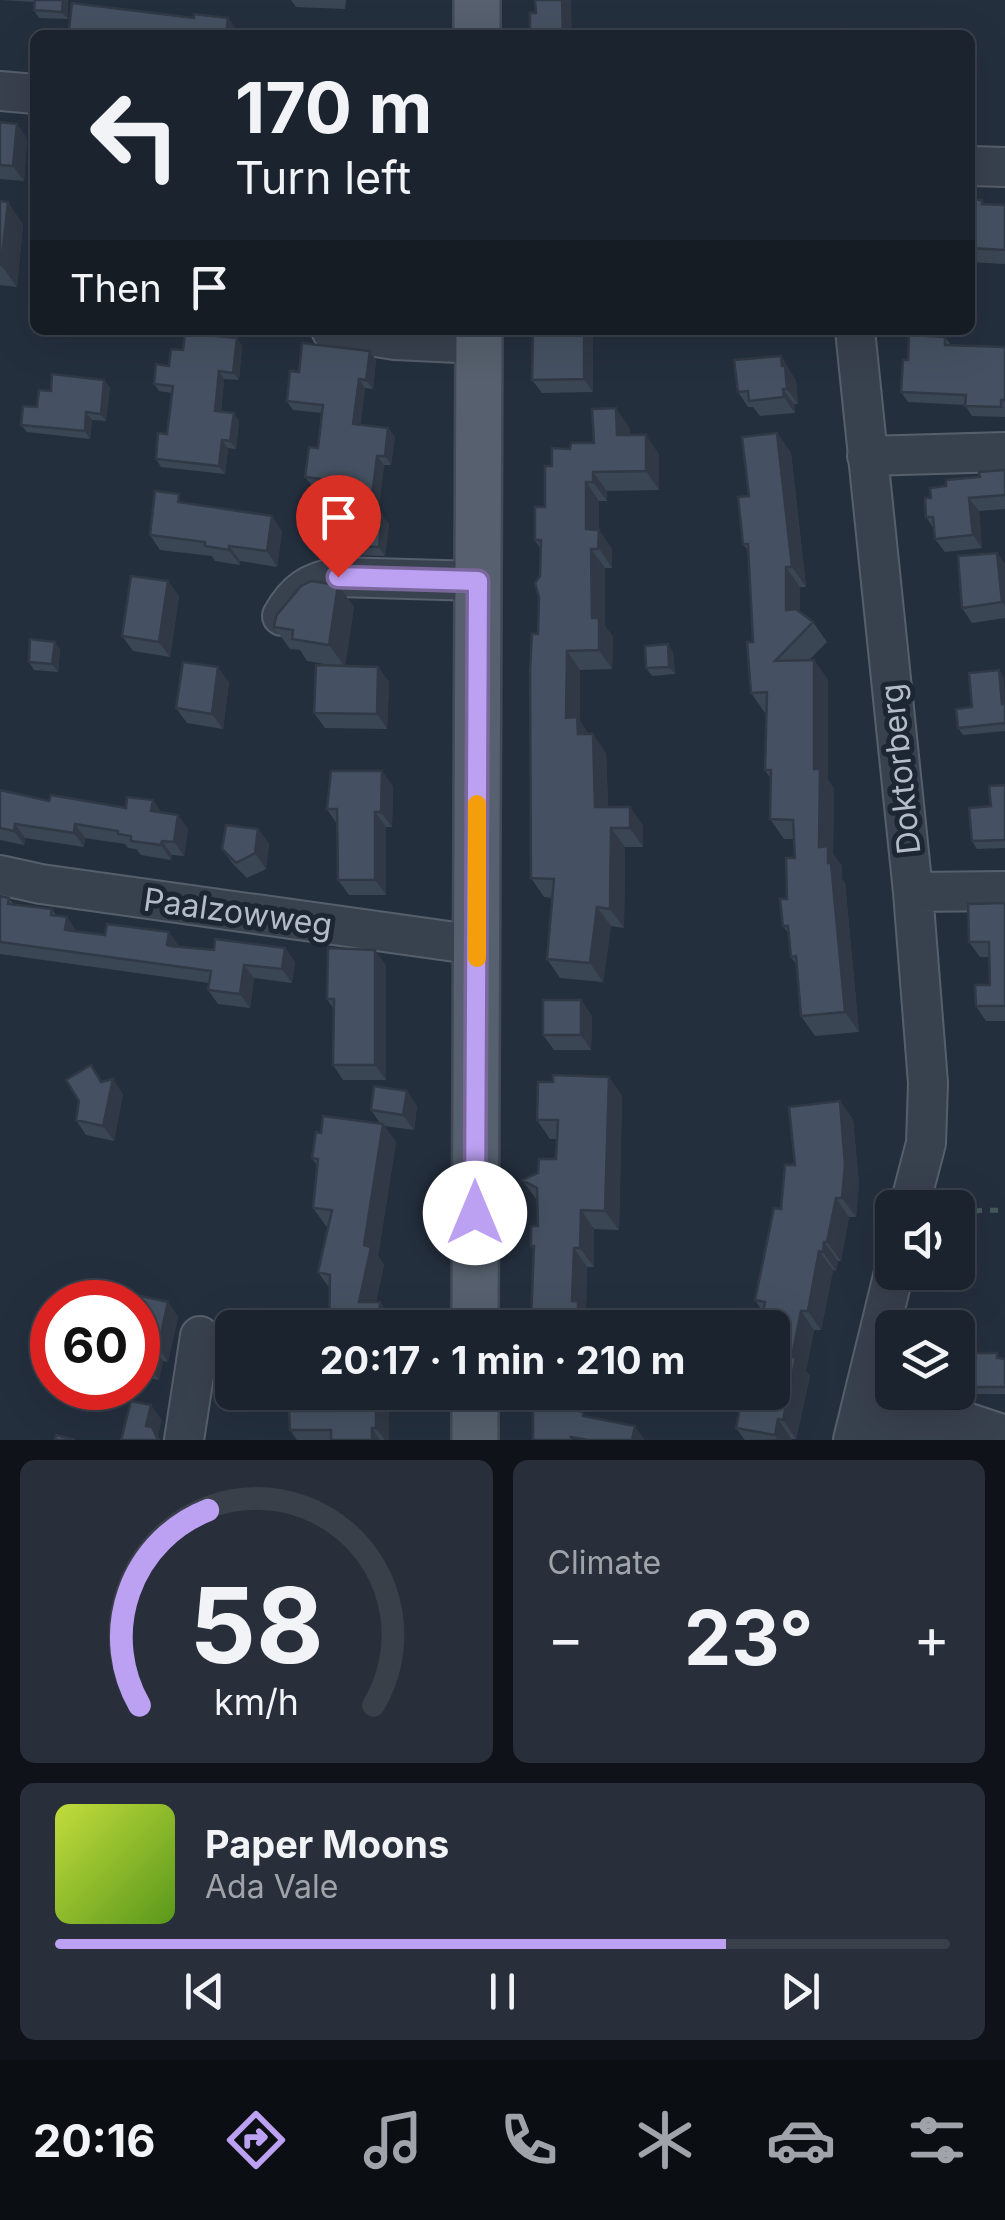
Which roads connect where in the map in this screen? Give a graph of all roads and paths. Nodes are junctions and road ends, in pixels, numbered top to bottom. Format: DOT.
graph roads {
  1 [pos="477,0"];
  2 [pos="477,30"];
  3 [pos="0,91"];
  4 [pos="30,94"];
  5 [pos="975,166"];
  6 [pos="1005,168"];
  7 [pos="363,335"];
  8 [pos="855,335"];
  9 [pos="479,337"];
  10 [pos="1005,452"];
  11 [pos="867,456"];
  12 [pos="478,581"];
  13 [pos="280,618"];
  14 [pos="0,875"];
  15 [pos="1005,891"];
  16 [pos="913,892"];
  17 [pos="477,945"];
  18 [pos="914,1190"];
  19 [pos="1005,1210"];
  20 [pos="975,1211"];
  21 [pos="890,1290"];
  22 [pos="475,1310"];
  23 [pos="200,1336"];
  24 [pos="474,1410"];
  25 [pos="855,1431"];
  26 [pos="1005,1435"];
  27 [pos="184,1440"];
  28 [pos="474,1440"];
  1 -- 2 [label="main road"];
  3 -- 4 [label="street"];
  5 -- 6 [label="street"];
  7 -- 9 [label="street"];
  8 -- 11 [label="street, Doktorberg"];
  9 -- 12 [label="main road"];
  10 -- 11 [label="street"];
  11 -- 16 [label="street, Doktorberg"];
  12 -- 13 [label="street"];
  12 -- 17 [label="main road"];
  14 -- 17 [label="street, Paalzowweg"];
  15 -- 16 [label="street"];
  16 -- 18 [label="street, Doktorberg"];
  17 -- 22 [label="main road"];
  19 -- 20 [label="path"];
  21 -- 25 [label="street"];
  23 -- 27 [label="street"];
  24 -- 28 [label="main road"];
  25 -- 26 [label="street"];
}
